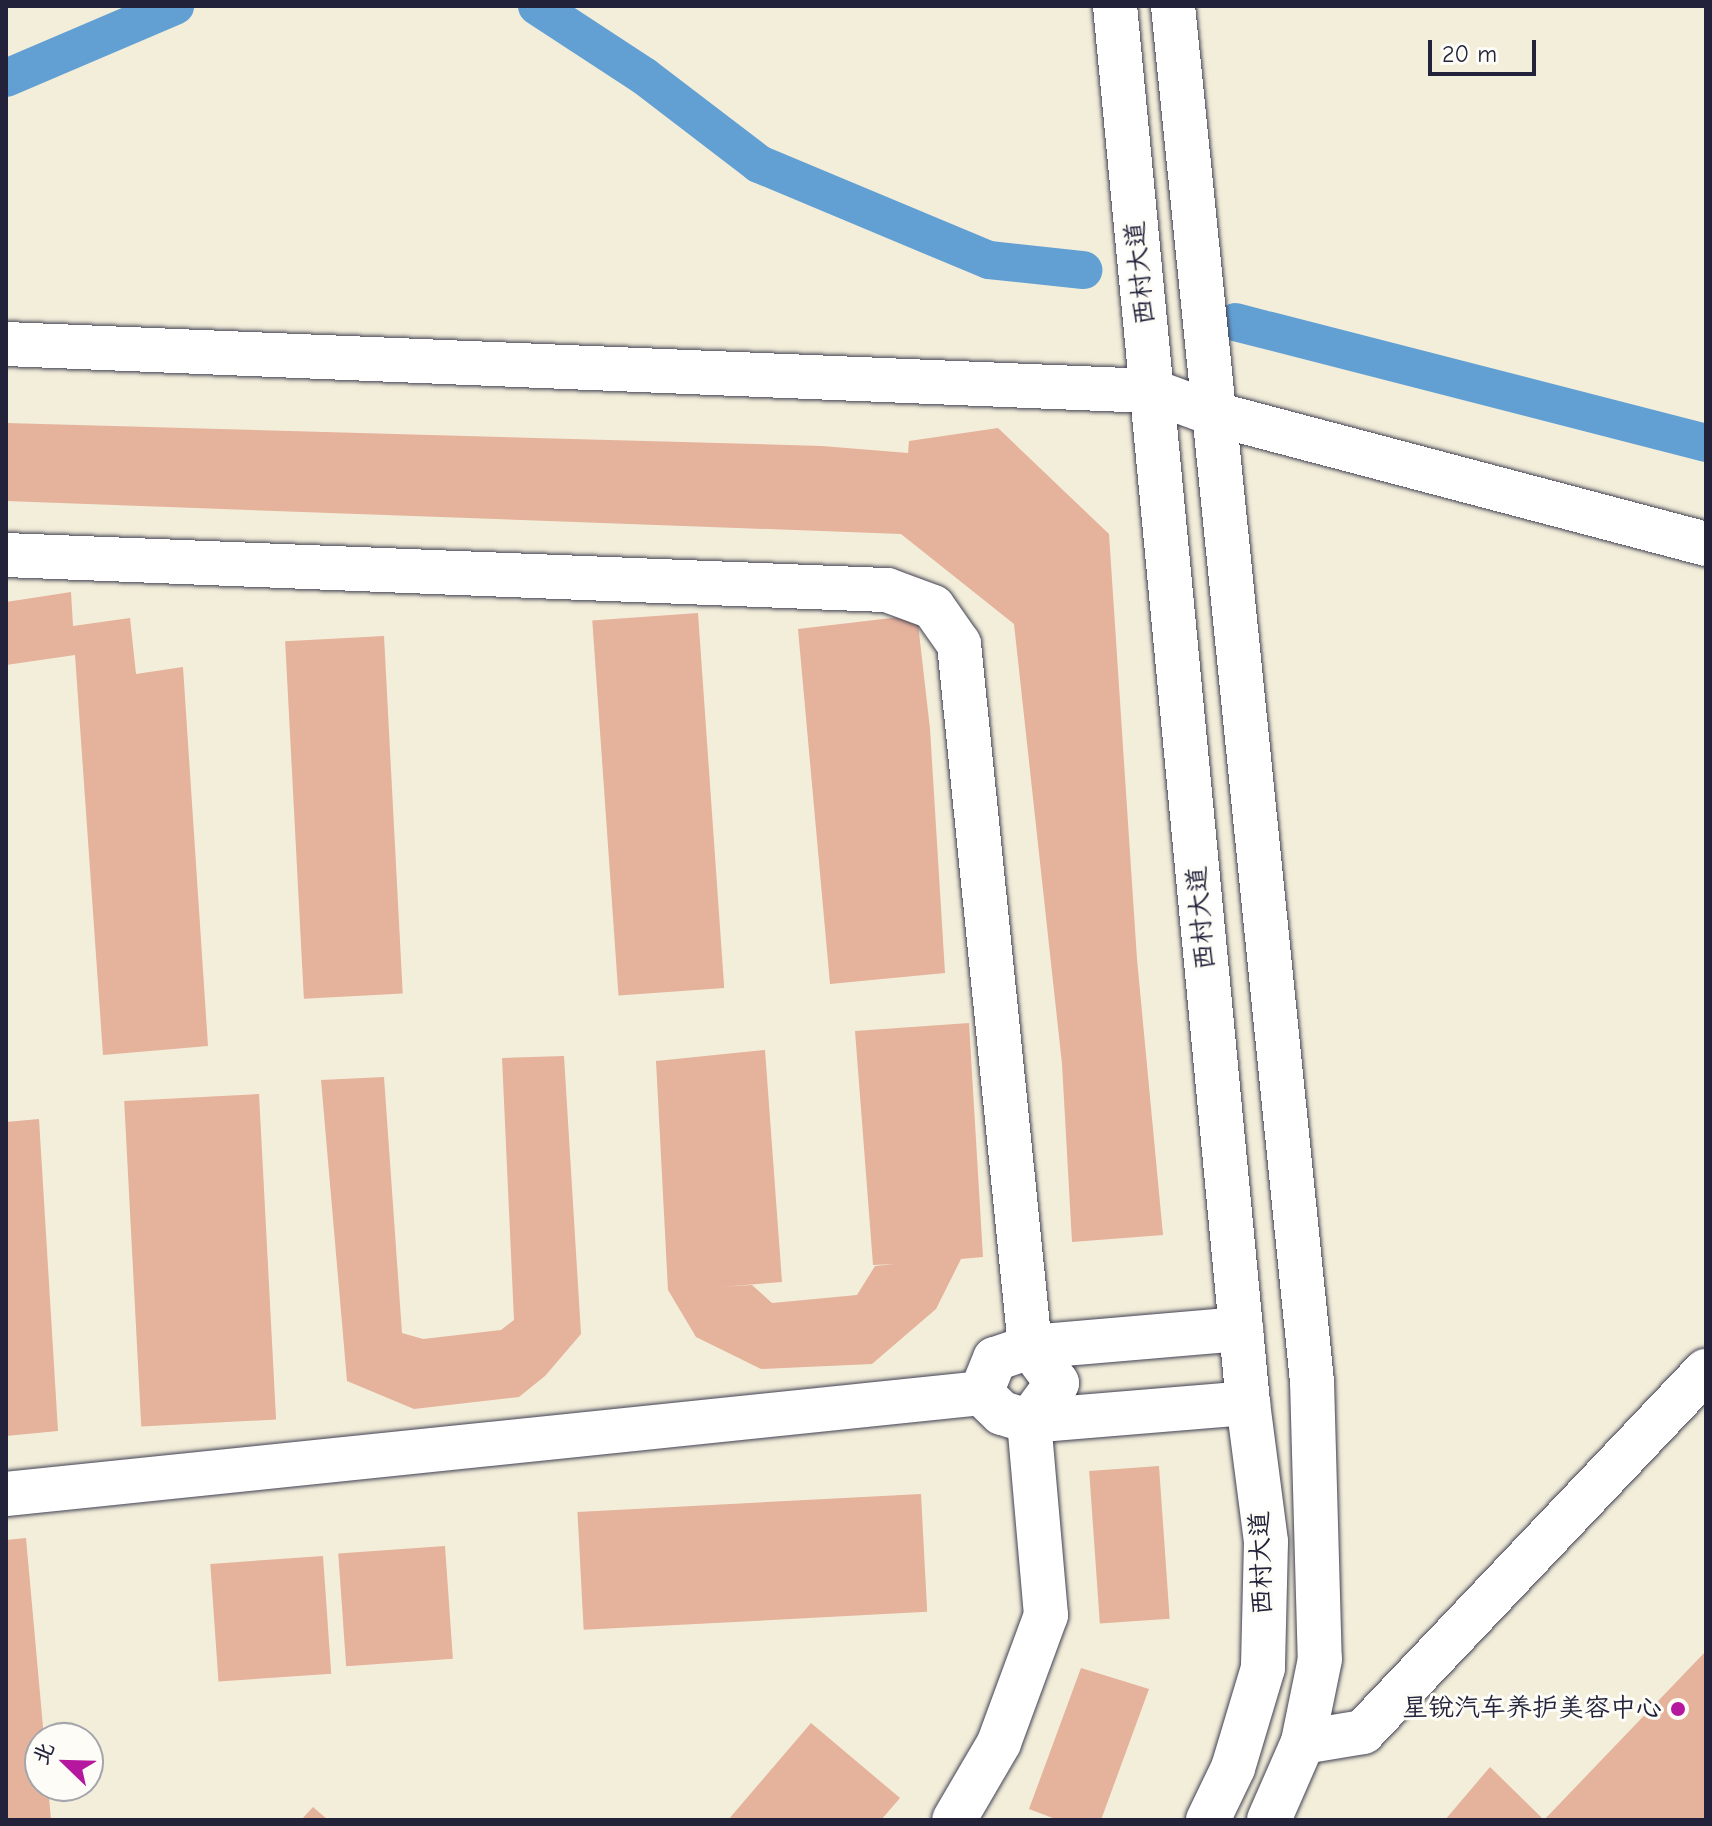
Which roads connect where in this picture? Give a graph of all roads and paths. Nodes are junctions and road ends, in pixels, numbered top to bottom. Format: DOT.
graph roads {
  1 [pos="1115,6"];
  2 [pos="1173,6"];
  3 [pos="6,344"];
  4 [pos="1152,391"];
  5 [pos="1211,413"];
  6 [pos="1706,544"];
  7 [pos="6,555"];
  8 [pos="1241,1329"];
  9 [pos="1030,1347"];
  10 [pos="1706,1371"];
  11 [pos="981,1393"];
  12 [pos="1248,1403"];
  13 [pos="1029,1421"];
  14 [pos="6,1494"];
  15 [pos="1303,1742"];
  16 [pos="954,1820"];
  17 [pos="1208,1820"];
  18 [pos="1269,1820"];
  1 -- 4 [label="street, 西村大道"];
  2 -- 5 [label="street, 西村大道"];
  3 -- 4 [label="street"];
  4 -- 5 [label="street"];
  4 -- 8 [label="street, 西村大道"];
  5 -- 6 [label="street"];
  5 -- 15 [label="street, 西村大道"];
  7 -- 9 [label="street"];
  8 -- 9 [label="street"];
  8 -- 12 [label="street, 西村大道"];
  9 -- 11 [label="street"];
  9 -- 13 [label="street"];
  10 -- 15 [label="street"];
  11 -- 13 [label="street"];
  11 -- 14 [label="street"];
  12 -- 13 [label="street"];
  12 -- 17 [label="street, 西村大道"];
  13 -- 16 [label="street"];
  15 -- 18 [label="street, 西村大道"];
}
